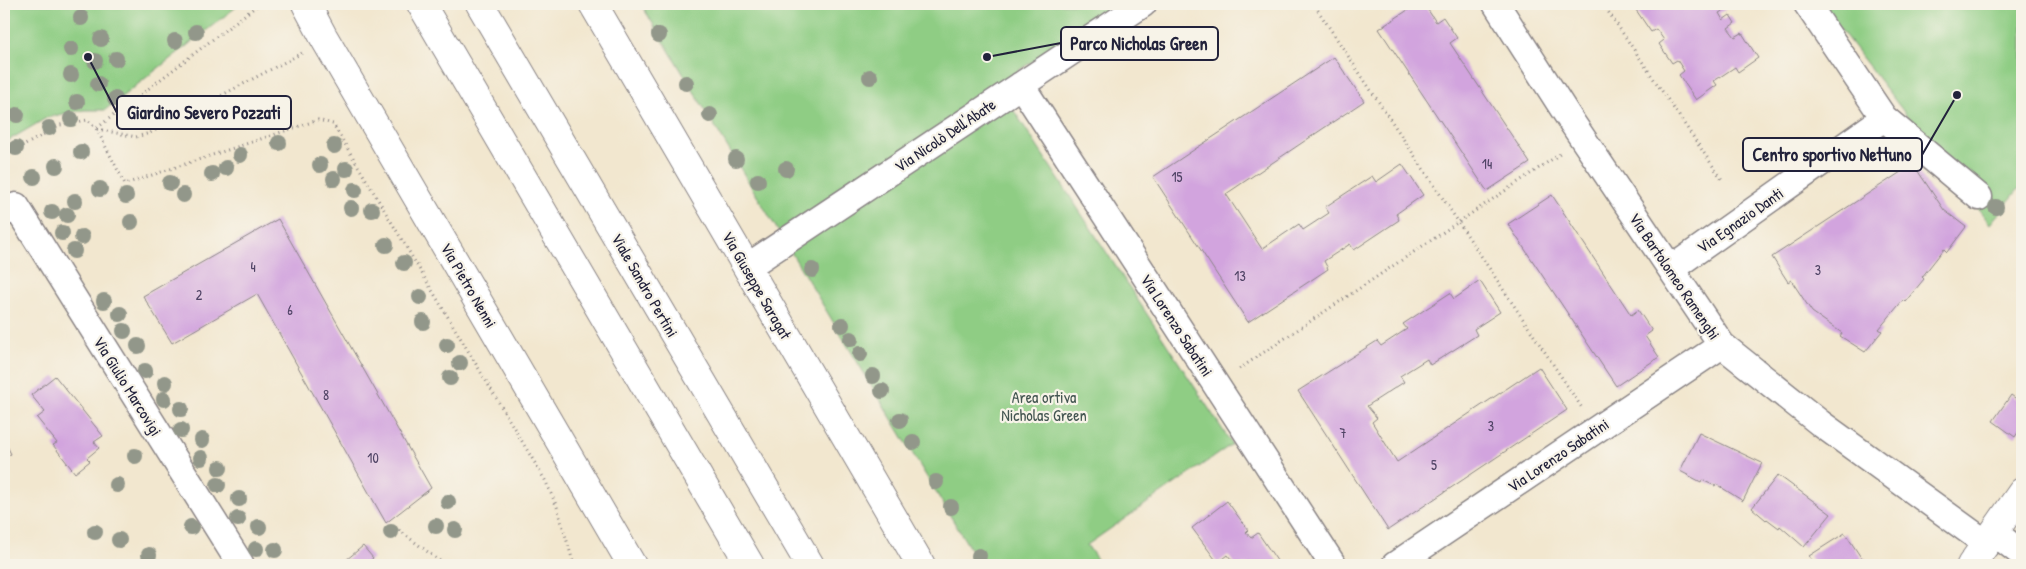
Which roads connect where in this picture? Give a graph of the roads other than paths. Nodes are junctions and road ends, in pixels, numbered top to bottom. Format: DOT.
graph roads {
  1 [pos="306,4"];
  2 [pos="421,4"];
  3 [pos="480,4"];
  4 [pos="593,4"];
  5 [pos="1143,4"];
  6 [pos="1496,4"];
  7 [pos="1807,4"];
  8 [pos="1021,85"];
  9 [pos="1884,118"];
  10 [pos="1979,197"];
  11 [pos="10,210"];
  12 [pos="747,267"];
  13 [pos="1670,269"];
  14 [pos="1722,345"];
  15 [pos="2022,492"];
  16 [pos="1984,547"];
  17 [pos="2022,554"];
  18 [pos="240,565"];
  19 [pos="632,565"];
  20 [pos="750,565"];
  21 [pos="810,565"];
  22 [pos="921,565"];
  23 [pos="1333,565"];
  24 [pos="1395,565"];
  1 -- 19 [label="main road, Via Pietro Nenni"];
  2 -- 20 [label="main road"];
  3 -- 21 [label="main road, Viale Sandro Pertini"];
  4 -- 12 [label="main road, Via Giuseppe Saragat"];
  5 -- 8 [label="street, Via Nicolò Dell'Abate"];
  6 -- 13 [label="street, Via Bartolomeo Ramenghi"];
  7 -- 9 [label="street"];
  8 -- 12 [label="street, Via Nicolò Dell'Abate"];
  8 -- 23 [label="street, Via Lorenzo Sabatini"];
  9 -- 10 [label="street"];
  9 -- 13 [label="street, Via Egnazio Danti"];
  11 -- 18 [label="street, Via Giulio Marcovigi"];
  12 -- 22 [label="main road, Via Giuseppe Saragat"];
  13 -- 14 [label="street, Via Bartolomeo Ramenghi"];
  14 -- 16 [label="street, Via Bartolomeo Ramenghi"];
  14 -- 24 [label="street, Via Lorenzo Sabatini"];
  15 -- 16 [label="main road"];
  16 -- 17 [label="street, Via Bartolomeo Ramenghi"];
}
